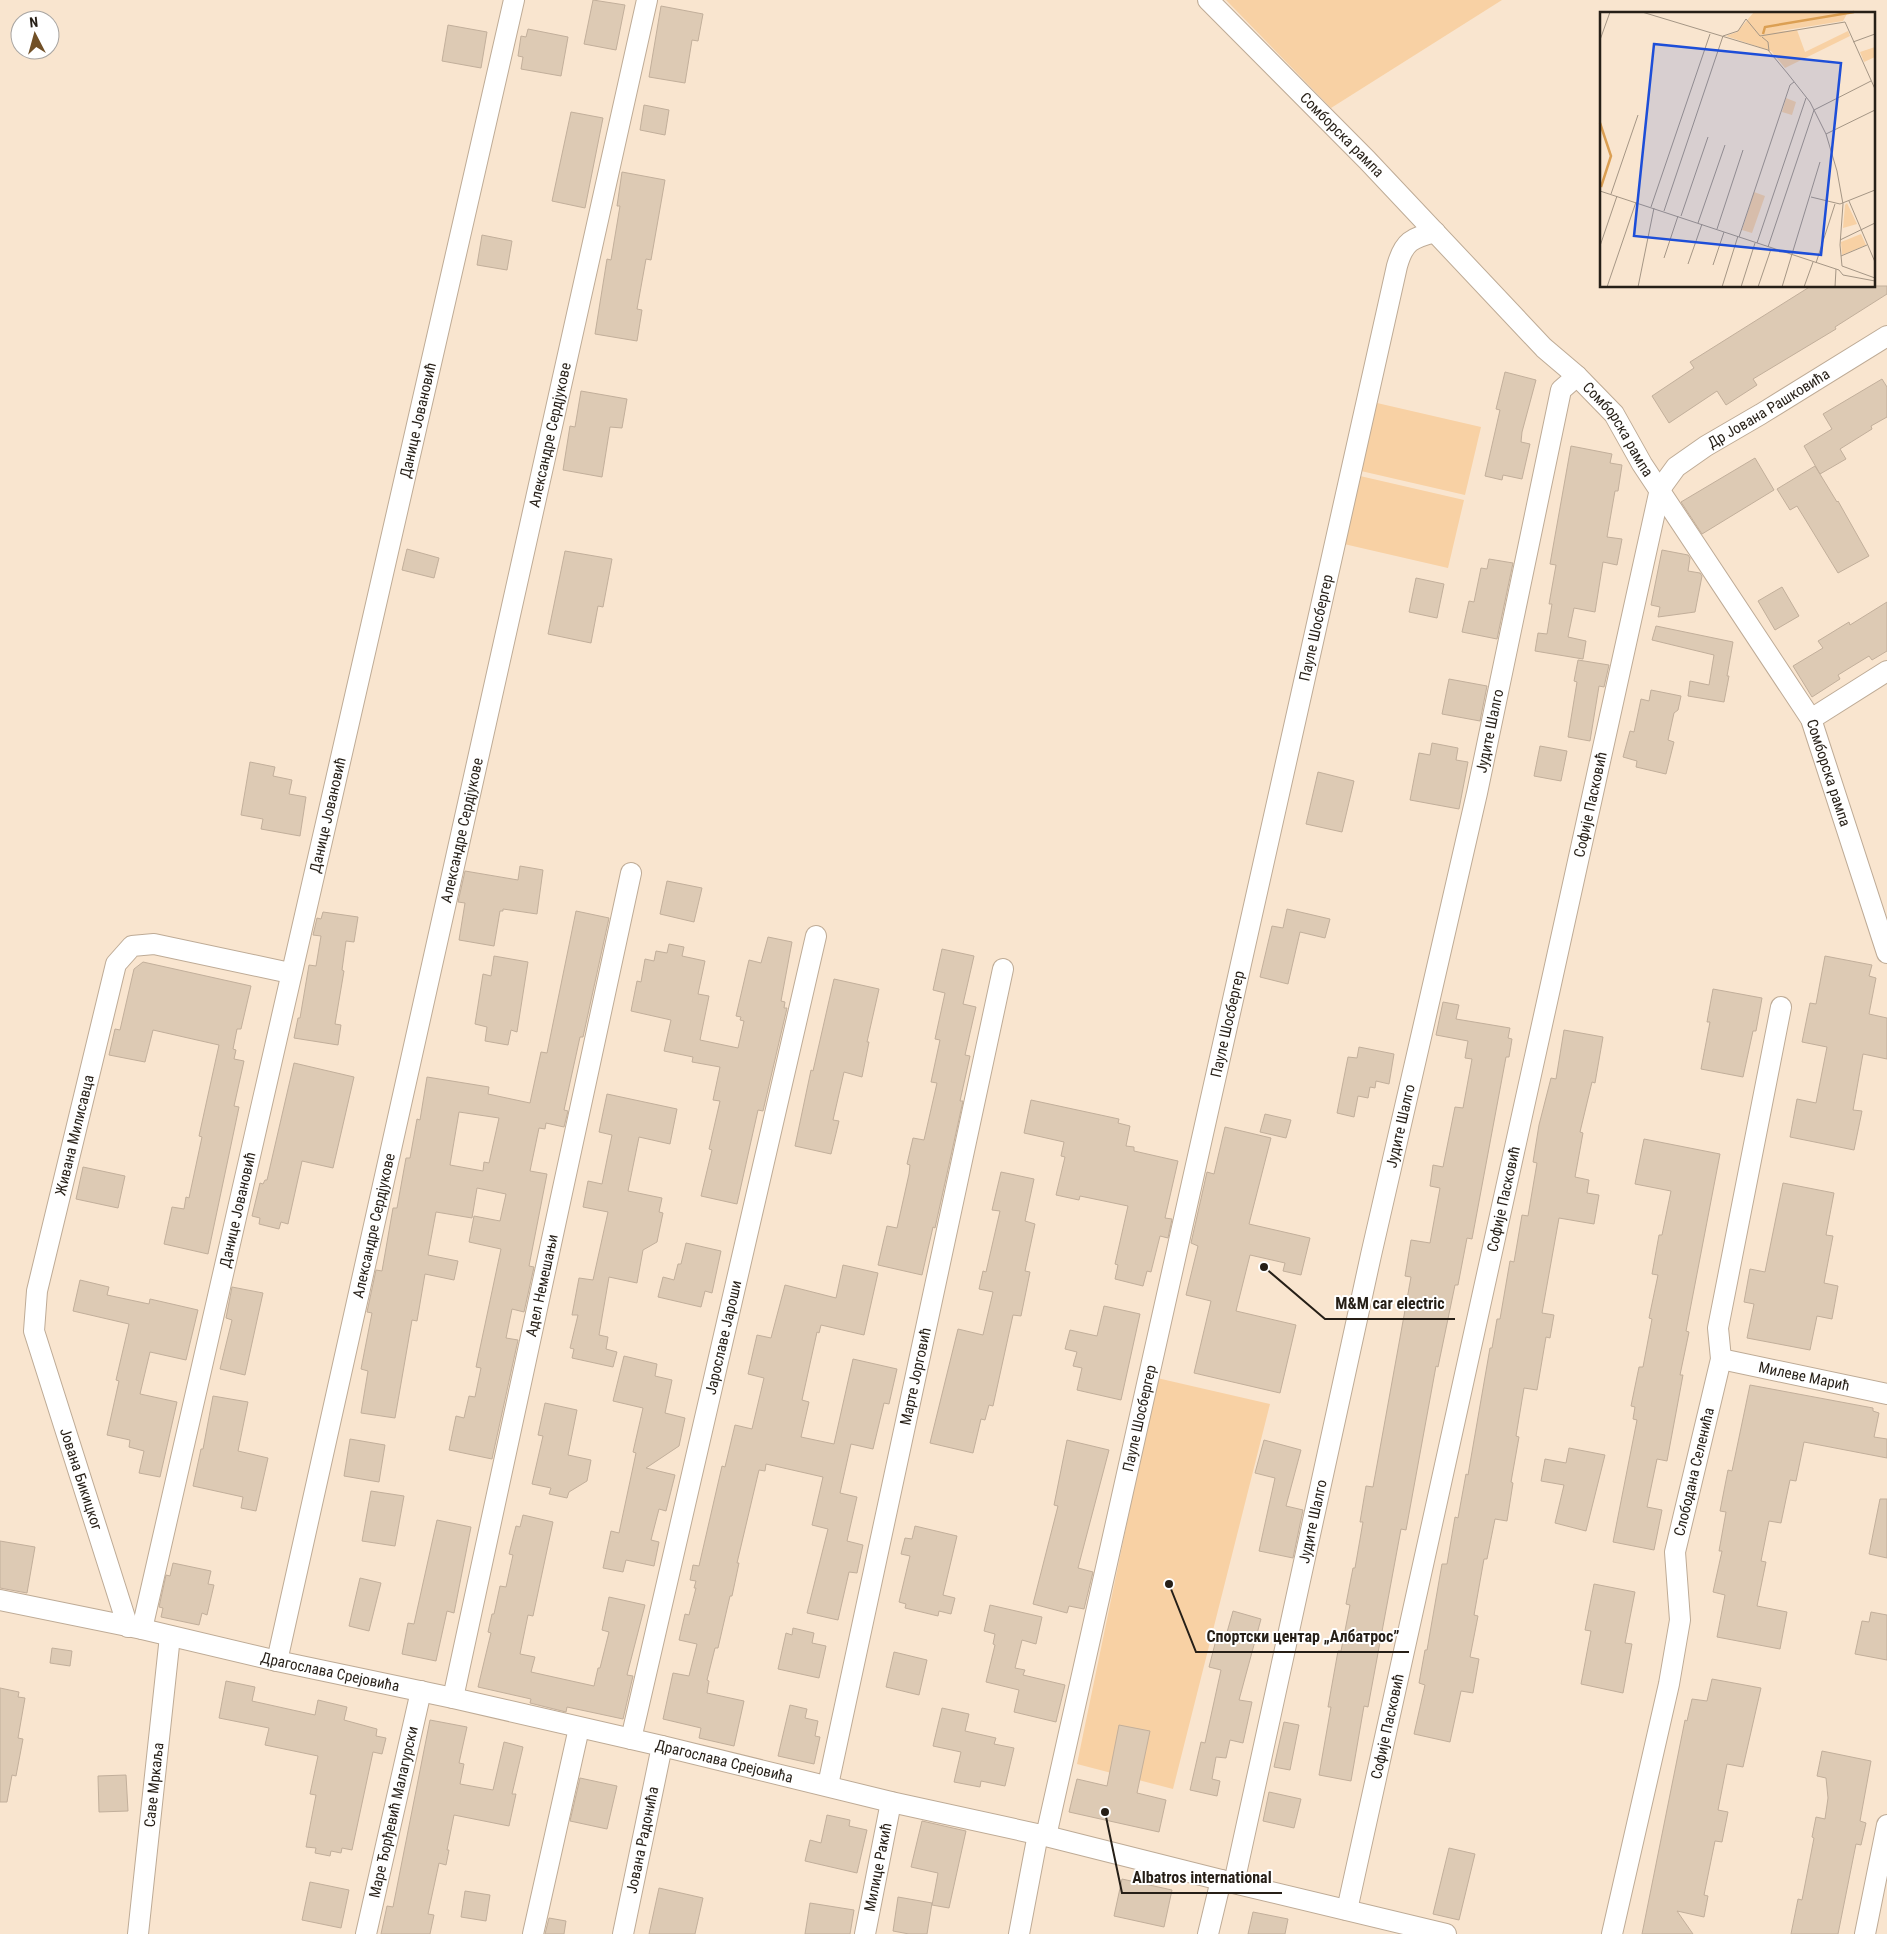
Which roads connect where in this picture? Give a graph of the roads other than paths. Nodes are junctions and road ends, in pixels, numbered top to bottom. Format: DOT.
graph roads {
  1 [pos="514,0"];
  2 [pos="647,0"];
  3 [pos="1208,0"];
  4 [pos="1435,232"];
  5 [pos="1887,336"];
  6 [pos="1577,376"];
  7 [pos="1660,489"];
  8 [pos="1887,671"];
  9 [pos="1811,719"];
  10 [pos="631,873"];
  11 [pos="816,936"];
  12 [pos="1887,953"];
  13 [pos="1003,969"];
  14 [pos="290,973"];
  15 [pos="1781,1007"];
  16 [pos="34,1331"];
  17 [pos="1721,1359"];
  18 [pos="1887,1394"];
  19 [pos="0,1600"];
  20 [pos="135,1628"];
  21 [pos="170,1636"];
  22 [pos="277,1661"];
  23 [pos="421,1691"];
  24 [pos="453,1698"];
  25 [pos="579,1728"];
  26 [pos="631,1739"];
  27 [pos="662,1746"];
  28 [pos="828,1785"];
  29 [pos="891,1802"];
  30 [pos="1887,1825"];
  31 [pos="1042,1835"];
  32 [pos="1228,1881"];
  33 [pos="1347,1910"];
  34 [pos="1384,1927"];
  35 [pos="138,1934"];
  36 [pos="366,1934"];
  37 [pos="533,1934"];
  38 [pos="623,1934"];
  39 [pos="865,1934"];
  40 [pos="1019,1934"];
  41 [pos="1208,1934"];
  42 [pos="1446,1934"];
  43 [pos="1612,1934"];
  44 [pos="1865,1934"];
  1 -- 14 [label="street, Данице Јовановић"];
  2 -- 22 [label="street, Александре Сердјукове"];
  3 -- 4 [label="street, Сомборска рампа"];
  4 -- 6 [label="street, Сомборска рампа"];
  4 -- 31 [label="street, Пауле Шосбергер"];
  5 -- 7 [label="street, Др Јована Рашковића"];
  6 -- 7 [label="street, Сомборска рампа"];
  6 -- 32 [label="street, Јудите Шалго"];
  7 -- 9 [label="street, Сомборска рампа"];
  7 -- 33 [label="street, Софије Пасковић"];
  8 -- 9 [label="street"];
  9 -- 12 [label="street, Сомборска рампа"];
  10 -- 24 [label="street, Адел Немешањи"];
  11 -- 26 [label="street, Јарославе Јароши"];
  13 -- 28 [label="street, Марте Јорговић"];
  14 -- 16 [label="street, Живана Милисавца"];
  14 -- 20 [label="street, Данице Јовановић"];
  15 -- 17 [label="street, Слободана Селенића"];
  16 -- 20 [label="street, Јована Бикицког"];
  17 -- 18 [label="street, Милеве Марић"];
  17 -- 43 [label="street, Слободана Селенића"];
  19 -- 20 [label="street, Драгослава Срејовића"];
  20 -- 21 [label="street, Драгослава Срејовића"];
  21 -- 22 [label="street, Драгослава Срејовића"];
  21 -- 35 [label="street, Саве Мркаља"];
  22 -- 23 [label="street, Драгослава Срејовића"];
  23 -- 24 [label="street, Драгослава Срејовића"];
  23 -- 36 [label="street, Маре Ђорђевић Малагурски"];
  24 -- 25 [label="street, Драгослава Срејовића"];
  25 -- 26 [label="street, Драгослава Срејовића"];
  25 -- 37 [label="street"];
  26 -- 27 [label="street, Драгослава Срејовића"];
  27 -- 28 [label="street, Драгослава Срејовића"];
  27 -- 38 [label="street, Јована Радонића"];
  28 -- 29 [label="street, Драгослава Срејовића"];
  29 -- 31 [label="street, Драгослава Срејовића"];
  29 -- 39 [label="street, Милице Ракић"];
  30 -- 44 [label="street"];
  31 -- 32 [label="street, Драгослава Срејовића"];
  31 -- 40 [label="street, Пауле Шосбергер"];
  32 -- 33 [label="street, Драгослава Срејовића"];
  32 -- 41 [label="street, Јудите Шалго"];
  33 -- 34 [label="street, Драгослава Срејовића"];
  34 -- 42 [label="street, Драгослава Срејовића"];
}
